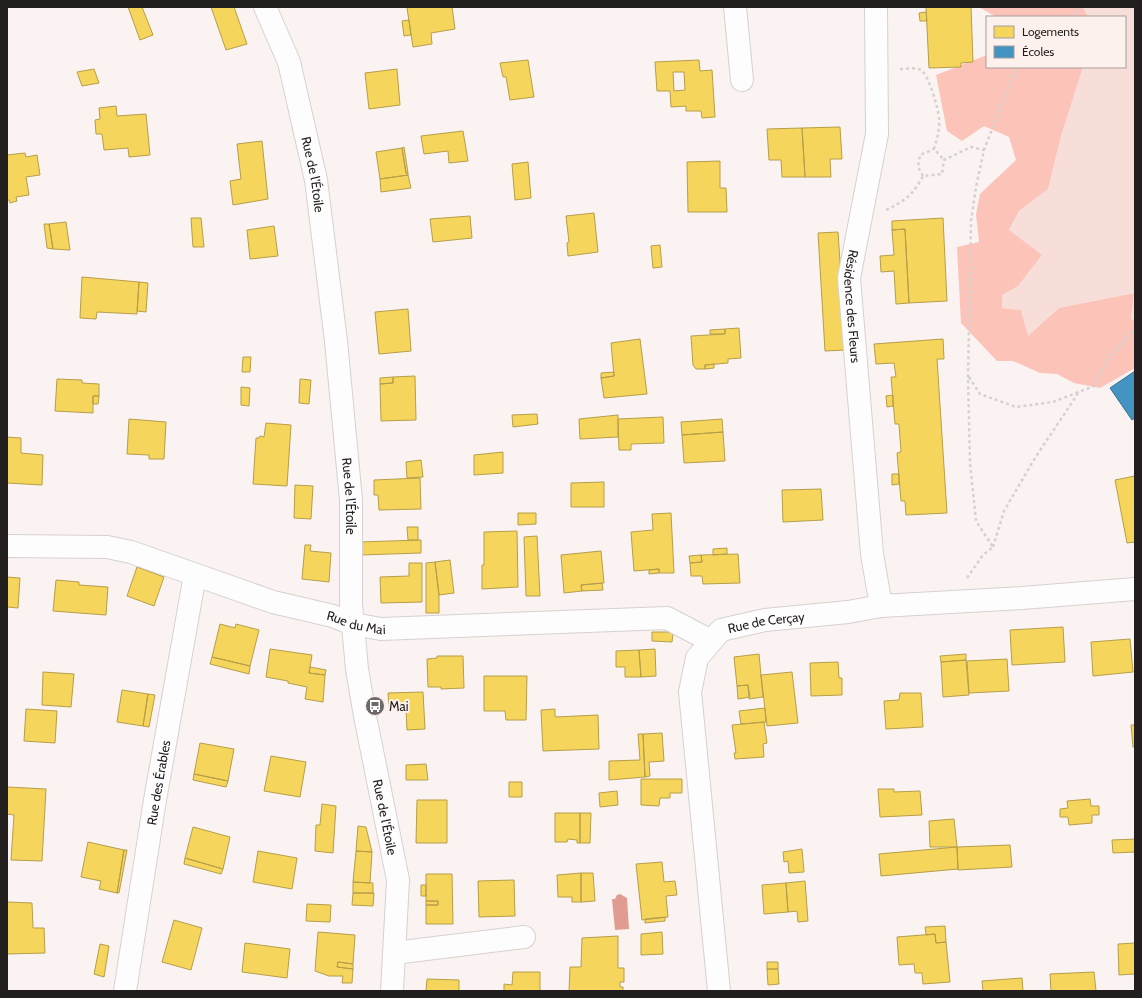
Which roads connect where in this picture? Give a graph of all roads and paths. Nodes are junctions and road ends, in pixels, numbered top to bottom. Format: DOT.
graph roads {
  1 [pos="265,7"];
  2 [pos="735,7"];
  3 [pos="876,7"];
  4 [pos="1081,7"];
  5 [pos="1072,16"];
  6 [pos="1019,68"];
  7 [pos="877,70"];
  8 [pos="742,80"];
  9 [pos="934,149"];
  10 [pos="984,150"];
  11 [pos="944,160"];
  12 [pos="923,176"];
  13 [pos="862,209"];
  14 [pos="1135,329"];
  15 [pos="968,377"];
  16 [pos="1079,392"];
  17 [pos="7,546"];
  18 [pos="993,547"];
  19 [pos="194,575"];
  20 [pos="967,579"];
  21 [pos="1135,589"];
  22 [pos="881,606"];
  23 [pos="353,624"];
  24 [pos="711,641"];
  25 [pos="524,937"];
  26 [pos="394,952"];
  27 [pos="125,991"];
  28 [pos="392,991"];
  29 [pos="719,991"];
  1 -- 23 [label="street, Rue de l'Étoile"];
  2 -- 8 [label="street"];
  3 -- 7 [label="street, Résidence des Fleurs"];
  4 -- 5 [label="path"];
  6 -- 10 [label="path"];
  7 -- 9 [label="path"];
  7 -- 13 [label="street, Résidence des Fleurs"];
  9 -- 11 [label="path"];
  9 -- 12 [label="path"];
  10 -- 11 [label="path"];
  10 -- 15 [label="path"];
  11 -- 12 [label="path"];
  12 -- 13 [label="path"];
  13 -- 22 [label="street, Résidence des Fleurs"];
  14 -- 16 [label="path"];
  15 -- 16 [label="path"];
  15 -- 18 [label="path"];
  16 -- 18 [label="path"];
  17 -- 19 [label="street, Rue du Mai"];
  18 -- 20 [label="path"];
  19 -- 23 [label="street, Rue du Mai"];
  19 -- 27 [label="street, Rue des Érables"];
  21 -- 22 [label="street, Rue de Cerçay"];
  22 -- 24 [label="street, Rue de Cerçay"];
  23 -- 24 [label="street, Rue du Mai"];
  23 -- 26 [label="street, Rue de l'Étoile"];
  24 -- 29 [label="street, Rue de Cerçay"];
  25 -- 26 [label="street"];
  26 -- 28 [label="street, Rue de l'Étoile"];
}
